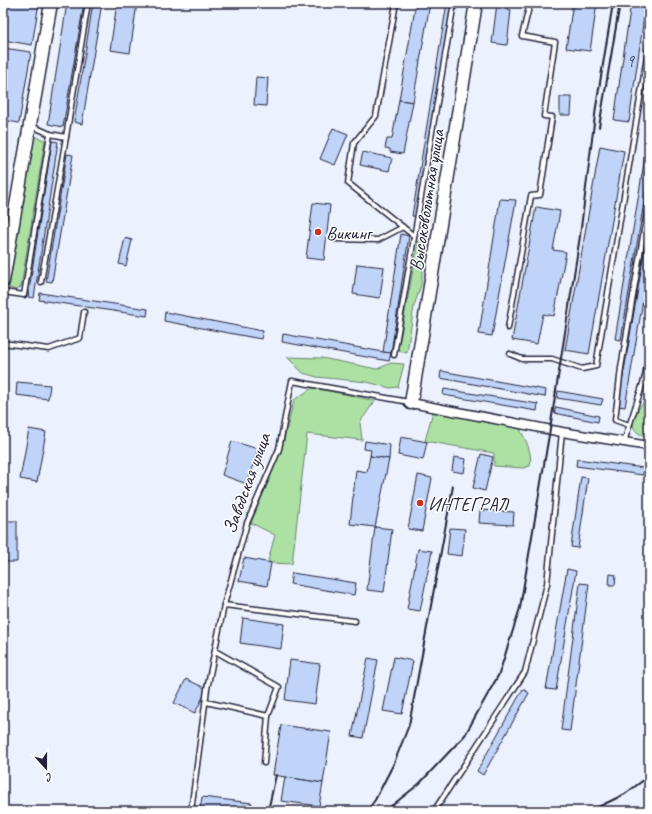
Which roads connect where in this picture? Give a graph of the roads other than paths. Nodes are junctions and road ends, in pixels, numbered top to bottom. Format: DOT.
graph roads {
  1 [pos="51,3"];
  2 [pos="88,3"];
  3 [pos="396,3"];
  4 [pos="454,3"];
  5 [pos="476,3"];
  6 [pos="530,3"];
  7 [pos="649,44"];
  8 [pos="29,124"];
  9 [pos="50,134"];
  10 [pos="66,137"];
  11 [pos="649,200"];
  12 [pos="403,227"];
  13 [pos="414,236"];
  14 [pos="335,239"];
  15 [pos="3,281"];
  16 [pos="41,282"];
  17 [pos="3,292"];
  18 [pos="84,312"];
  19 [pos="508,328"];
  20 [pos="3,343"];
  21 [pos="649,353"];
  22 [pos="510,354"];
  23 [pos="394,355"];
  24 [pos="647,377"];
  25 [pos="411,403"];
  26 [pos="629,425"];
  27 [pos="562,432"];
  28 [pos="624,442"];
  29 [pos="649,446"];
  30 [pos="224,605"];
  31 [pos="354,621"];
  32 [pos="215,651"];
  33 [pos="206,702"];
  34 [pos="268,716"];
  35 [pos="264,764"];
  36 [pos="191,811"];
  37 [pos="434,811"];
  1 -- 8 [label="street"];
  2 -- 10 [label="lane"];
  3 -- 12 [label="lane"];
  4 -- 13 [label="lane"];
  5 -- 25 [label="street, Высоковольтная улица"];
  6 -- 19 [label="lane"];
  7 -- 22 [label="lane"];
  8 -- 9 [label="lane"];
  8 -- 15 [label="street"];
  9 -- 10 [label="lane"];
  9 -- 17 [label="lane"];
  10 -- 16 [label="lane"];
  11 -- 26 [label="lane"];
  12 -- 13 [label="lane"];
  12 -- 14 [label="lane"];
  13 -- 23 [label="lane"];
  18 -- 20 [label="lane"];
  21 -- 24 [label="lane"];
  24 -- 26 [label="lane"];
  25 -- 27 [label="street, Заводская улица"];
  25 -- 30 [label="lane, Заводская улица"];
  26 -- 28 [label="lane"];
  27 -- 28 [label="street, Заводская улица"];
  27 -- 37 [label="lane"];
  28 -- 29 [label="street, Заводская улица"];
  30 -- 31 [label="lane"];
  30 -- 32 [label="lane, Заводская улица"];
  32 -- 33 [label="lane, Заводская улица"];
  32 -- 34 [label="lane"];
  33 -- 34 [label="lane"];
  33 -- 36 [label="lane, Заводская улица"];
  34 -- 35 [label="lane"];
}
